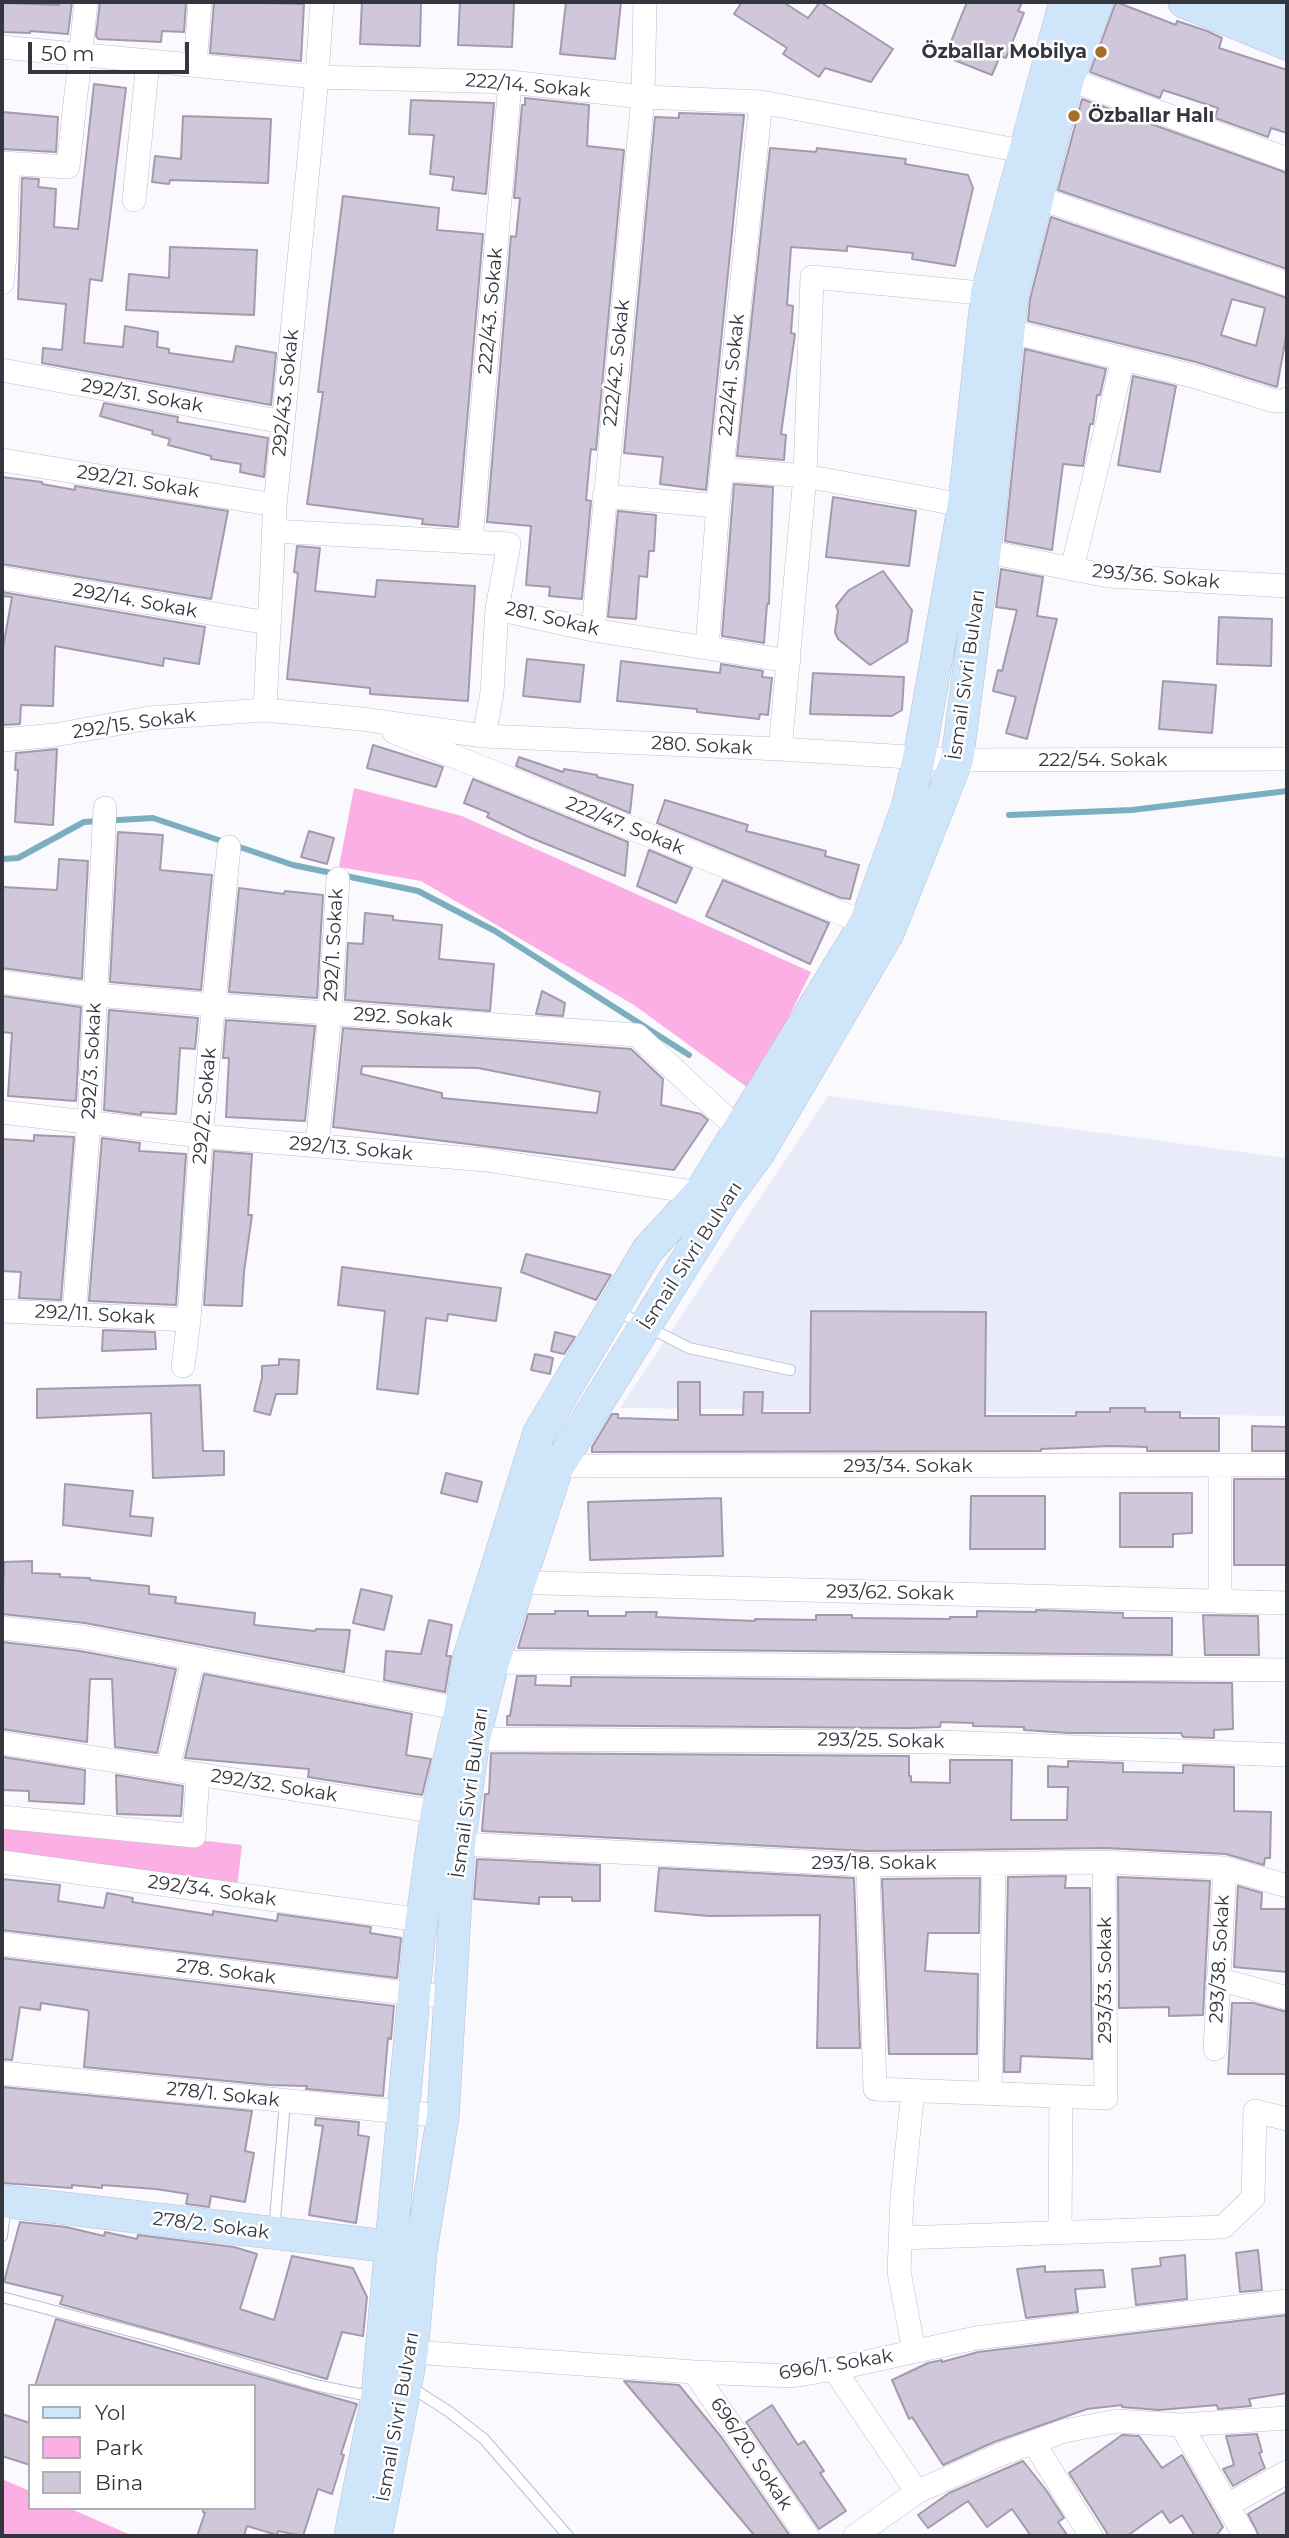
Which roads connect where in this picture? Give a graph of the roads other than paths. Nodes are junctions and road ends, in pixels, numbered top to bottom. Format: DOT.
graph roads {
  1 [pos="86,2"];
  2 [pos="200,2"];
  3 [pos="322,2"];
  4 [pos="645,2"];
  5 [pos="1065,2"];
  6 [pos="1097,2"];
  7 [pos="1184,2"];
  8 [pos="1287,44"];
  9 [pos="2,47"];
  10 [pos="82,56"];
  11 [pos="148,61"];
  12 [pos="195,65"];
  13 [pos="317,76"];
  14 [pos="1068,79"];
  15 [pos="510,82"];
  16 [pos="643,97"];
  17 [pos="761,102"];
  18 [pos="1038,154"];
  19 [pos="1287,159"];
  20 [pos="5,164"];
  21 [pos="1039,198"];
  22 [pos="134,200"];
  23 [pos="4,256"];
  24 [pos="2,283"];
  25 [pos="1287,284"];
  26 [pos="1000,295"];
  27 [pos="1009,331"];
  28 [pos="1123,359"];
  29 [pos="2,370"];
  30 [pos="1287,399"];
  31 [pos="283,422"];
  32 [pos="2,460"];
  33 [pos="722,469"];
  34 [pos="805,476"];
  35 [pos="604,496"];
  36 [pos="275,505"];
  37 [pos="718,506"];
  38 [pos="977,508"];
  39 [pos="273,531"];
  40 [pos="471,541"];
  41 [pos="985,551"];
  42 [pos="1072,569"];
  43 [pos="2,578"];
  44 [pos="1287,586"];
  45 [pos="497,609"];
  46 [pos="268,623"];
  47 [pos="593,630"];
  48 [pos="708,648"];
  49 [pos="789,661"];
  50 [pos="265,710"];
  51 [pos="362,719"];
  52 [pos="484,736"];
  53 [pos="2,740"];
  54 [pos="780,749"];
  55 [pos="919,758"];
  56 [pos="1287,759"];
  57 [pos="957,760"];
  58 [pos="106,808"];
  59 [pos="229,847"];
  60 [pos="338,879"];
  61 [pos="877,928"];
  62 [pos="2,982"];
  63 [pos="96,995"];
  64 [pos="215,1005"];
  65 [pos="330,1012"];
  66 [pos="2,1112"];
  67 [pos="89,1121"];
  68 [pos="201,1136"];
  69 [pos="750,1140"];
  70 [pos="317,1146"];
  71 [pos="700,1193"];
  72 [pos="613,1309"];
  73 [pos="2,1311"];
  74 [pos="74,1314"];
  75 [pos="189,1320"];
  76 [pos="646,1325"];
  77 [pos="183,1366"];
  78 [pos="790,1370"];
  79 [pos="1220,1465"];
  80 [pos="1287,1465"];
  81 [pos="543,1466"];
  82 [pos="506,1582"];
  83 [pos="1220,1602"];
  84 [pos="1287,1603"];
  85 [pos="2,1628"];
  86 [pos="193,1659"];
  87 [pos="493,1662"];
  88 [pos="1287,1671"];
  89 [pos="461,1709"];
  90 [pos="474,1739"];
  91 [pos="2,1743"];
  92 [pos="1287,1755"];
  93 [pos="168,1769"];
  94 [pos="198,1774"];
  95 [pos="437,1812"];
  96 [pos="2,1817"];
  97 [pos="459,1844"];
  98 [pos="2,1862"];
  99 [pos="1104,1862"];
  100 [pos="995,1863"];
  101 [pos="868,1865"];
  102 [pos="1225,1868"];
  103 [pos="1287,1886"];
  104 [pos="421,1920"];
  105 [pos="2,1944"];
  106 [pos="1219,1979"];
  107 [pos="414,1994"];
  108 [pos="451,1996"];
  109 [pos="1287,1998"];
  110 [pos="1215,2049"];
  111 [pos="2,2073"];
  112 [pos="913,2090"];
  113 [pos="990,2093"];
  114 [pos="1061,2096"];
  115 [pos="285,2102"];
  116 [pos="404,2114"];
  117 [pos="443,2116"];
  118 [pos="1287,2119"];
  119 [pos="4,2202"];
  120 [pos="274,2233"];
  121 [pos="1060,2233"];
  122 [pos="2,2236"];
  123 [pos="900,2238"];
  124 [pos="406,2248"];
  125 [pos="2,2297"];
  126 [pos="1287,2301"];
  127 [pos="397,2351"];
  128 [pos="914,2351"];
  129 [pos="834,2369"];
  130 [pos="694,2372"];
  131 [pos="406,2384"];
  132 [pos="377,2398"];
  133 [pos="1287,2418"];
  134 [pos="1181,2425"];
  135 [pos="1034,2443"];
  136 [pos="1287,2472"];
  137 [pos="917,2492"];
  138 [pos="1228,2505"];
  139 [pos="350,2536"];
  140 [pos="376,2536"];
  141 [pos="568,2536"];
  142 [pos="807,2536"];
  143 [pos="855,2536"];
  144 [pos="1091,2536"];
  145 [pos="1245,2536"];
  1 -- 10 [label="street"];
  2 -- 12 [label="street"];
  3 -- 13 [label="street, 292/43. Sokak"];
  4 -- 16 [label="street, 222/42. Sokak"];
  5 -- 18 [label="main road, İsmail Sivri Bulvarı"];
  6 -- 14 [label="main road, İsmail Sivri Bulvarı"];
  7 -- 8 [label="main road"];
  9 -- 10 [label="street, 222/14. Sokak"];
  10 -- 11 [label="street, 222/14. Sokak"];
  10 -- 20 [label="street"];
  11 -- 12 [label="street, 222/14. Sokak"];
  11 -- 22 [label="street"];
  12 -- 13 [label="street, 222/14. Sokak"];
  13 -- 15 [label="street, 222/14. Sokak"];
  13 -- 31 [label="street, 292/43. Sokak"];
  14 -- 18 [label="main road, İsmail Sivri Bulvarı"];
  14 -- 19 [label="street"];
  15 -- 16 [label="street, 222/14. Sokak"];
  15 -- 40 [label="street, 222/43. Sokak"];
  16 -- 17 [label="street, 222/14. Sokak"];
  16 -- 35 [label="street, 222/42. Sokak"];
  17 -- 18 [label="street, 222/14. Sokak"];
  17 -- 33 [label="street, 222/41. Sokak"];
  18 -- 21 [label="main road, İsmail Sivri Bulvarı"];
  18 -- 26 [label="main road, İsmail Sivri Bulvarı"];
  20 -- 23 [label="street"];
  21 -- 25 [label="street"];
  21 -- 26 [label="main road, İsmail Sivri Bulvarı"];
  23 -- 24 [label="street"];
  26 -- 27 [label="main road, İsmail Sivri Bulvarı"];
  26 -- 34 [label="street"];
  26 -- 38 [label="main road, İsmail Sivri Bulvarı"];
  27 -- 28 [label="street"];
  27 -- 38 [label="main road, İsmail Sivri Bulvarı"];
  28 -- 30 [label="street"];
  28 -- 42 [label="street, 293/36. Sokak"];
  29 -- 31 [label="street, 292/31. Sokak"];
  31 -- 36 [label="street, 292/43. Sokak"];
  32 -- 36 [label="street, 292/21. Sokak"];
  33 -- 34 [label="street"];
  33 -- 37 [label="street, 222/41. Sokak"];
  34 -- 38 [label="street"];
  34 -- 49 [label="street"];
  35 -- 37 [label="street"];
  35 -- 47 [label="street, 222/42. Sokak"];
  36 -- 39 [label="street, 292/43. Sokak"];
  37 -- 48 [label="street, 222/41. Sokak"];
  38 -- 41 [label="main road, İsmail Sivri Bulvarı"];
  38 -- 55 [label="main road, İsmail Sivri Bulvarı"];
  39 -- 40 [label="street"];
  39 -- 46 [label="street, 292/43. Sokak"];
  40 -- 45 [label="street, 281. Sokak"];
  41 -- 42 [label="street"];
  41 -- 57 [label="main road, İsmail Sivri Bulvarı"];
  42 -- 44 [label="street, 293/36. Sokak"];
  43 -- 46 [label="street, 292/14. Sokak"];
  45 -- 47 [label="street, 281. Sokak"];
  45 -- 52 [label="street"];
  46 -- 50 [label="street, 292/43. Sokak"];
  47 -- 48 [label="street, 281. Sokak"];
  48 -- 49 [label="street, 281. Sokak"];
  49 -- 54 [label="street"];
  50 -- 51 [label="street, 280. Sokak"];
  50 -- 53 [label="street, 292/15. Sokak"];
  51 -- 52 [label="street, 280. Sokak"];
  51 -- 61 [label="street, 222/47. Sokak"];
  52 -- 54 [label="street, 280. Sokak"];
  54 -- 55 [label="street, 280. Sokak"];
  55 -- 57 [label="street, 222/54. Sokak"];
  55 -- 61 [label="main road, İsmail Sivri Bulvarı"];
  56 -- 57 [label="street, 222/54. Sokak"];
  57 -- 61 [label="main road, İsmail Sivri Bulvarı"];
  58 -- 63 [label="street, 292/3. Sokak"];
  59 -- 64 [label="street, 292/2. Sokak"];
  60 -- 65 [label="street, 292/1. Sokak"];
  61 -- 69 [label="main road, İsmail Sivri Bulvarı"];
  62 -- 63 [label="street, 292. Sokak"];
  63 -- 64 [label="street, 292. Sokak"];
  63 -- 67 [label="street, 292/3. Sokak"];
  64 -- 65 [label="street, 292. Sokak"];
  64 -- 68 [label="street, 292/2. Sokak"];
  65 -- 69 [label="street, 292. Sokak"];
  65 -- 70 [label="street, 292/1. Sokak"];
  66 -- 67 [label="street, 292/13. Sokak"];
  67 -- 68 [label="street, 292/13. Sokak"];
  67 -- 74 [label="street, 292/3. Sokak"];
  68 -- 70 [label="street, 292/13. Sokak"];
  68 -- 75 [label="street, 292/2. Sokak"];
  69 -- 71 [label="main road, İsmail Sivri Bulvarı"];
  69 -- 76 [label="main road, İsmail Sivri Bulvarı"];
  70 -- 71 [label="street, 292/13. Sokak"];
  71 -- 72 [label="main road, İsmail Sivri Bulvarı"];
  72 -- 76 [label="lane"];
  72 -- 81 [label="main road, İsmail Sivri Bulvarı"];
  73 -- 74 [label="street, 292/11. Sokak"];
  74 -- 75 [label="street, 292/11. Sokak"];
  75 -- 77 [label="street, 292/2. Sokak"];
  76 -- 78 [label="lane"];
  76 -- 81 [label="main road, İsmail Sivri Bulvarı"];
  79 -- 80 [label="street, 293/34. Sokak"];
  79 -- 81 [label="street, 293/34. Sokak"];
  79 -- 83 [label="street"];
  81 -- 82 [label="main road, İsmail Sivri Bulvarı"];
  82 -- 83 [label="street, 293/62. Sokak"];
  82 -- 87 [label="main road, İsmail Sivri Bulvarı"];
  82 -- 89 [label="main road, İsmail Sivri Bulvarı"];
  83 -- 84 [label="street, 293/62. Sokak"];
  85 -- 86 [label="street"];
  86 -- 89 [label="street"];
  86 -- 93 [label="street"];
  87 -- 88 [label="street"];
  87 -- 90 [label="main road, İsmail Sivri Bulvarı"];
  89 -- 95 [label="main road, İsmail Sivri Bulvarı"];
  90 -- 92 [label="street, 293/25. Sokak"];
  90 -- 97 [label="main road, İsmail Sivri Bulvarı"];
  91 -- 93 [label="street"];
  93 -- 94 [label="street"];
  94 -- 95 [label="street, 292/32. Sokak"];
  94 -- 96 [label="street, 292/32. Sokak"];
  95 -- 104 [label="main road, İsmail Sivri Bulvarı"];
  97 -- 101 [label="street, 293/18. Sokak"];
  97 -- 108 [label="main road, İsmail Sivri Bulvarı"];
  98 -- 104 [label="street, 292/34. Sokak"];
  99 -- 100 [label="street, 293/18. Sokak"];
  99 -- 102 [label="street, 293/18. Sokak"];
  99 -- 114 [label="street, 293/33. Sokak"];
  100 -- 101 [label="street, 293/18. Sokak"];
  100 -- 113 [label="street"];
  101 -- 112 [label="street"];
  102 -- 103 [label="street, 293/18. Sokak"];
  102 -- 106 [label="street, 293/38. Sokak"];
  104 -- 107 [label="main road, İsmail Sivri Bulvarı"];
  105 -- 107 [label="street, 278. Sokak"];
  106 -- 109 [label="street"];
  106 -- 110 [label="street, 293/38. Sokak"];
  107 -- 108 [label="street, 278. Sokak"];
  107 -- 116 [label="main road, İsmail Sivri Bulvarı"];
  108 -- 117 [label="main road, İsmail Sivri Bulvarı"];
  111 -- 115 [label="street, 278/1. Sokak"];
  112 -- 113 [label="street"];
  112 -- 123 [label="street"];
  113 -- 114 [label="street"];
  114 -- 121 [label="street"];
  115 -- 116 [label="street, 278/1. Sokak"];
  115 -- 120 [label="lane"];
  116 -- 117 [label="street, 278/1. Sokak"];
  116 -- 124 [label="main road, İsmail Sivri Bulvarı"];
  117 -- 124 [label="main road, İsmail Sivri Bulvarı"];
  118 -- 121 [label="street"];
  119 -- 120 [label="main road, 278/2. Sokak"];
  119 -- 122 [label="lane"];
  120 -- 124 [label="main road, 278/2. Sokak"];
  121 -- 123 [label="street"];
  123 -- 128 [label="street"];
  124 -- 127 [label="main road, İsmail Sivri Bulvarı"];
  125 -- 132 [label="lane"];
  126 -- 128 [label="street, 696/1. Sokak"];
  127 -- 130 [label="street, 696/1. Sokak"];
  127 -- 131 [label="main road, İsmail Sivri Bulvarı"];
  127 -- 132 [label="main road, İsmail Sivri Bulvarı"];
  128 -- 129 [label="street, 696/1. Sokak"];
  129 -- 130 [label="street, 696/1. Sokak"];
  129 -- 137 [label="street"];
  130 -- 142 [label="street, 696/20. Sokak"];
  131 -- 140 [label="main road, İsmail Sivri Bulvarı"];
  131 -- 141 [label="lane"];
  132 -- 139 [label="main road, İsmail Sivri Bulvarı"];
  133 -- 134 [label="street"];
  134 -- 135 [label="street"];
  134 -- 138 [label="street"];
  135 -- 137 [label="street"];
  135 -- 144 [label="street"];
  136 -- 138 [label="street"];
  137 -- 143 [label="street"];
  138 -- 145 [label="street"];
}
